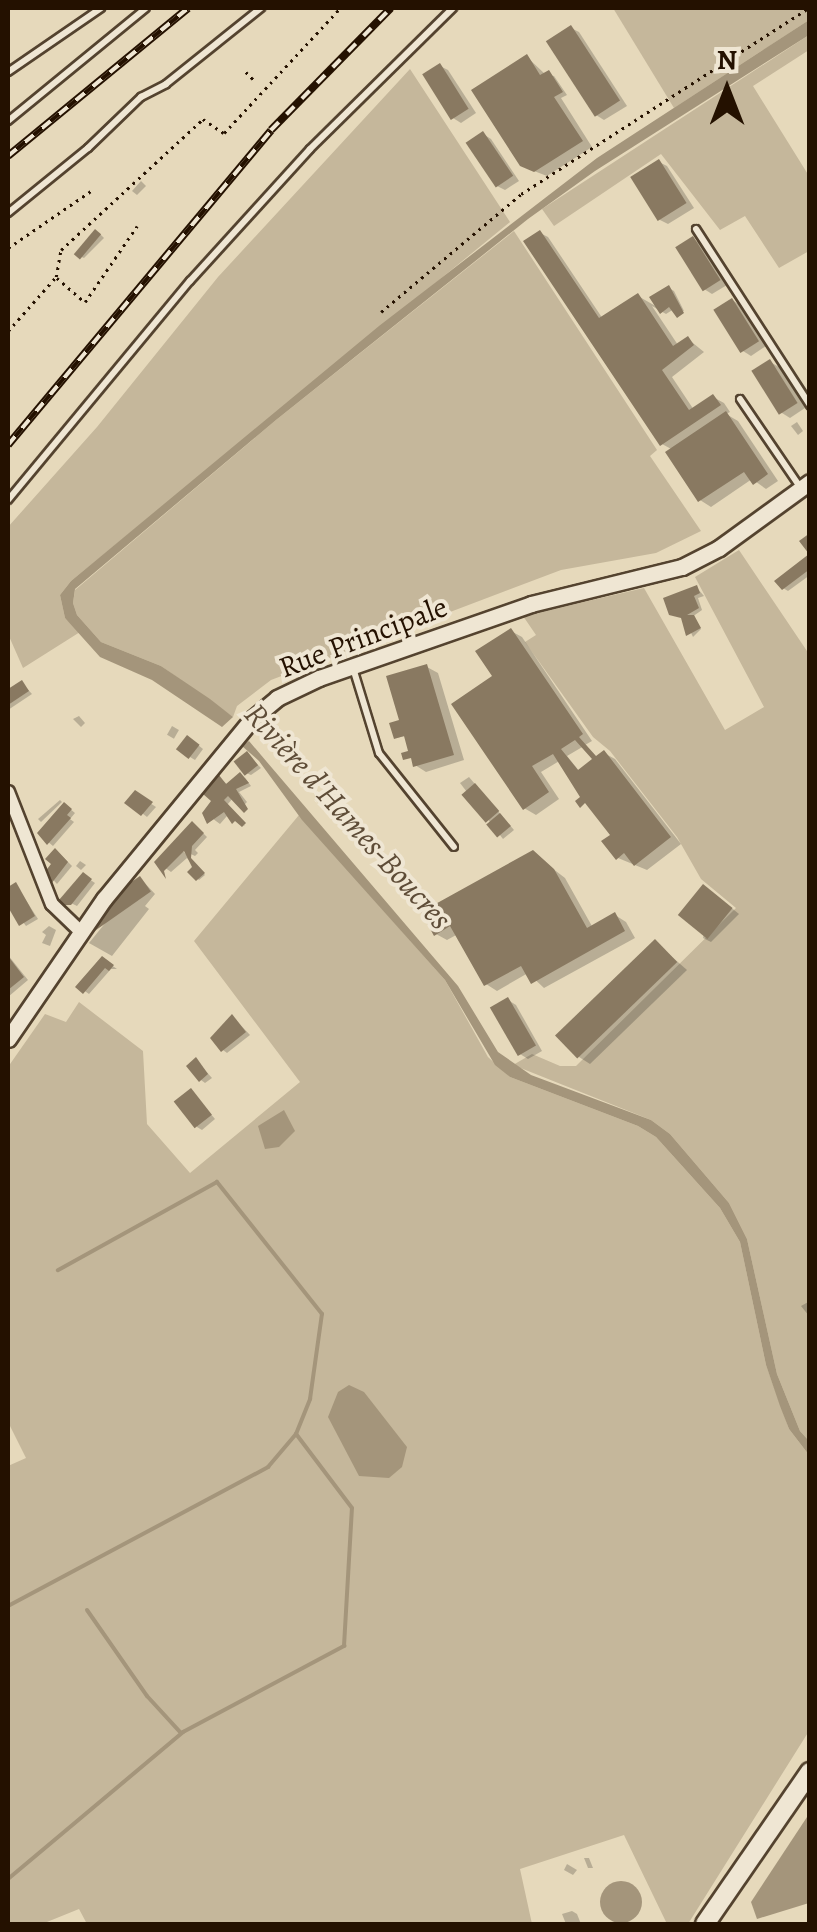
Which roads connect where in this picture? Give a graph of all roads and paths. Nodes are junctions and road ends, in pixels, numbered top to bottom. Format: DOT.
graph roads {
  1 [pos="101,8"];
  2 [pos="146,8"];
  3 [pos="262,8"];
  4 [pos="340,8"];
  5 [pos="452,8"];
  6 [pos="809,8"];
  7 [pos="8,72"];
  8 [pos="246,72"];
  9 [pos="254,80"];
  10 [pos="8,122"];
  11 [pos="94,189"];
  12 [pos="8,214"];
  13 [pos="137,226"];
  14 [pos="696,229"];
  15 [pos="8,248"];
  16 [pos="56,277"];
  17 [pos="381,312"];
  18 [pos="8,331"];
  19 [pos="740,399"];
  20 [pos="810,405"];
  21 [pos="805,485"];
  22 [pos="8,500"];
  23 [pos="352,667"];
  24 [pos="8,792"];
  25 [pos="454,847"];
  26 [pos="81,932"];
  27 [pos="8,1039"];
  28 [pos="810,1772"];
  29 [pos="705,1924"];
  1 -- 7 [label="lane"];
  2 -- 10 [label="lane"];
  3 -- 12 [label="lane"];
  4 -- 16 [label="path"];
  5 -- 22 [label="lane"];
  6 -- 17 [label="path"];
  8 -- 9 [label="path"];
  11 -- 15 [label="path"];
  13 -- 16 [label="path"];
  14 -- 20 [label="lane"];
  16 -- 18 [label="path"];
  19 -- 21 [label="lane"];
  21 -- 23 [label="street, Rue Principale"];
  23 -- 25 [label="lane"];
  23 -- 26 [label="street, Rue Principale"];
  24 -- 26 [label="street"];
  26 -- 27 [label="street, Rue Principale"];
  28 -- 29 [label="main road"];
}
